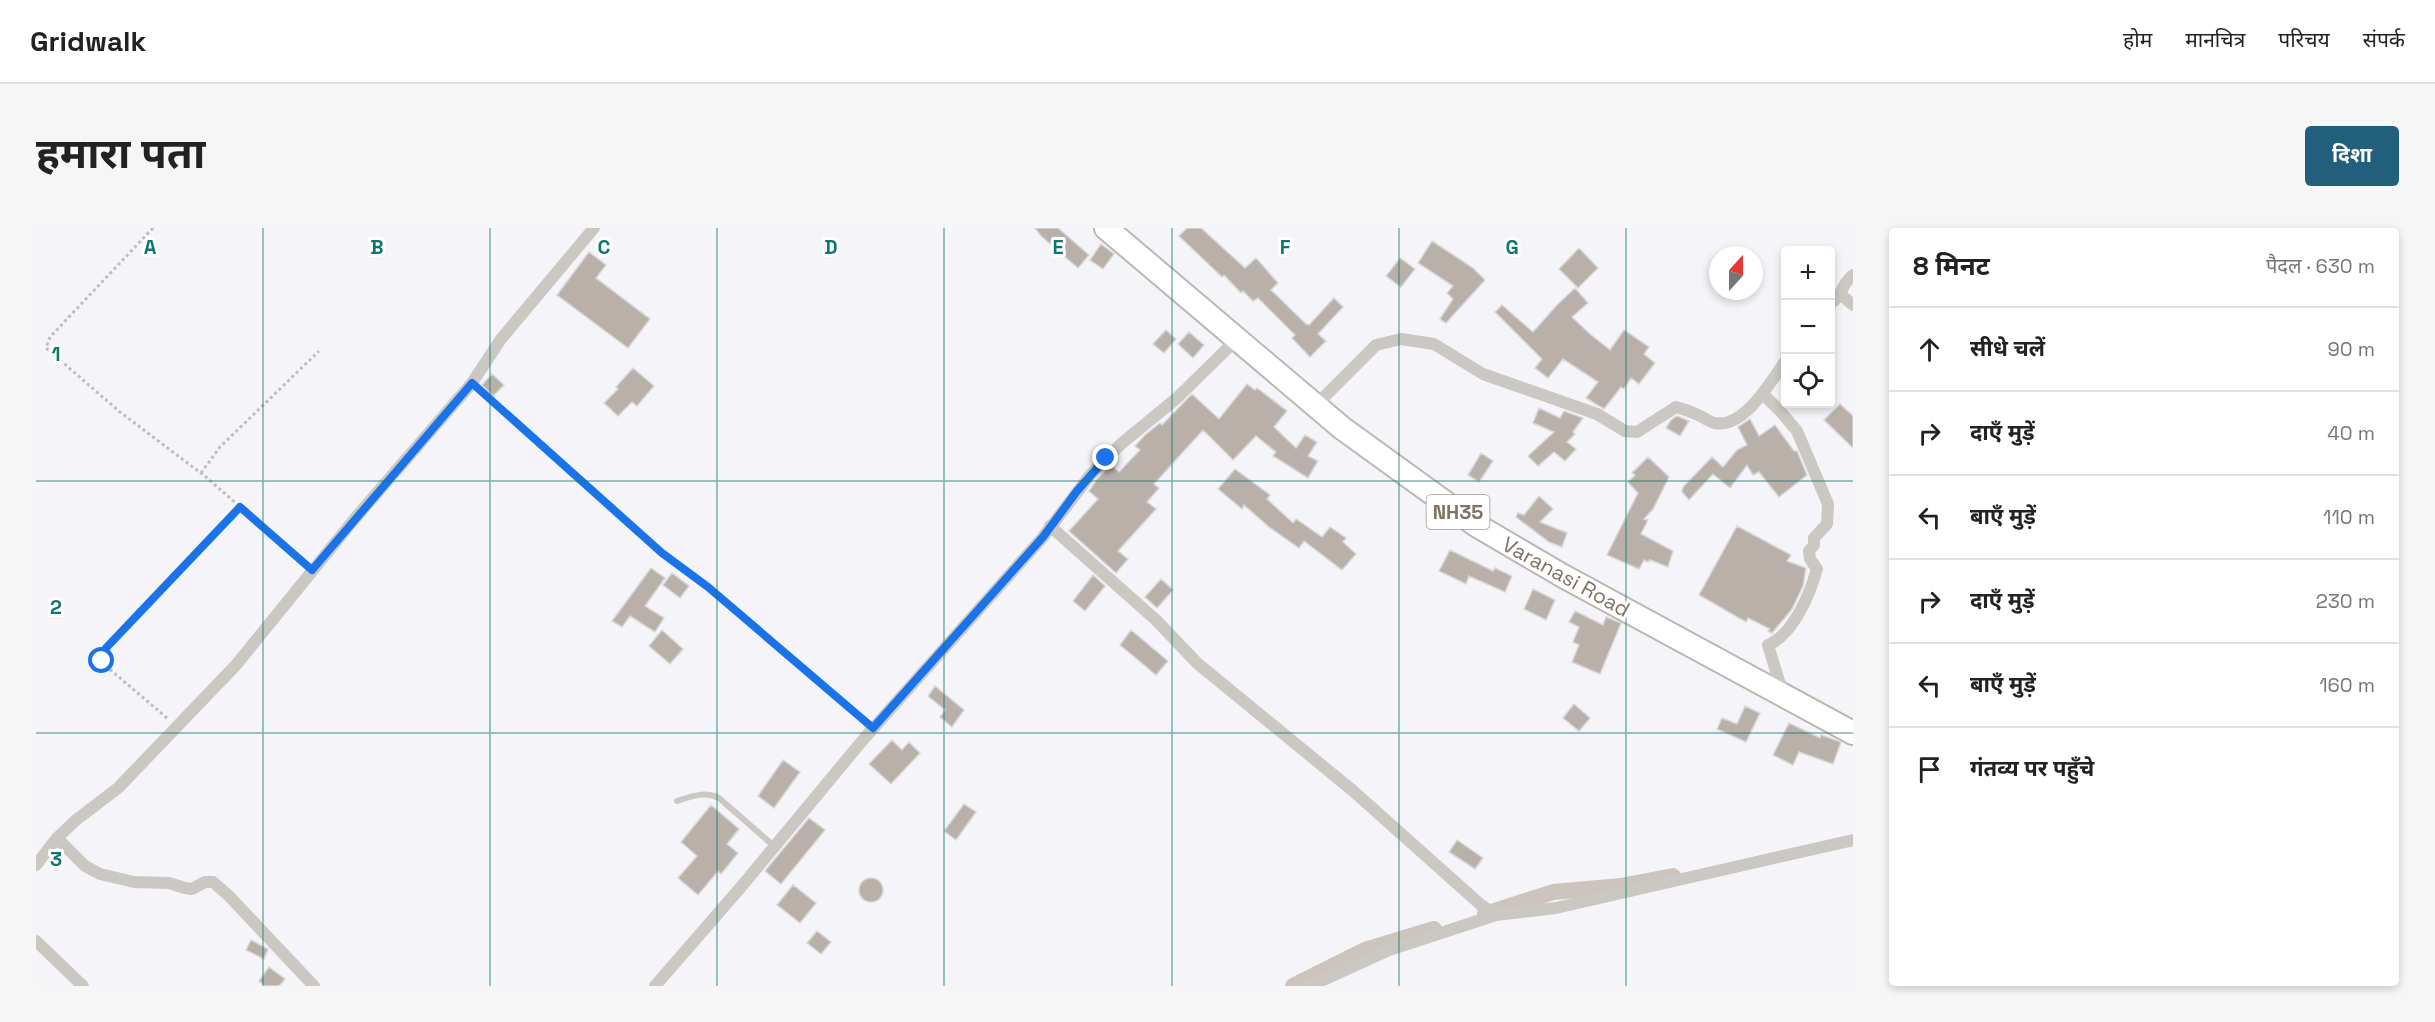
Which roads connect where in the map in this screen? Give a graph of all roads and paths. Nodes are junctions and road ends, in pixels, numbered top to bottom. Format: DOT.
graph roads {
  1 [pos="153,228"];
  2 [pos="594,228"];
  3 [pos="1106,228"];
  4 [pos="1853,274"];
  5 [pos="1840,294"];
  6 [pos="1834,300"];
  7 [pos="1853,306"];
  8 [pos="1237,339"];
  9 [pos="319,351"];
  10 [pos="1781,366"];
  11 [pos="472,383"];
  12 [pos="1763,394"];
  13 [pos="1315,406"];
  14 [pos="201,473"];
  15 [pos="240,507"];
  16 [pos="1050,526"];
  17 [pos="312,570"];
  18 [pos="1784,695"];
  19 [pos="177,726"];
  20 [pos="873,728"];
  21 [pos="1853,733"];
  22 [pos="677,801"];
  23 [pos="57,838"];
  24 [pos="1853,840"];
  25 [pos="774,846"];
  26 [pos="36,865"];
  27 [pos="1496,915"];
  28 [pos="36,941"];
  29 [pos="82,986"];
  30 [pos="314,986"];
  31 [pos="655,986"];
  32 [pos="1310,986"];
  1 -- 14 [label="path"];
  2 -- 11 [label="street"];
  3 -- 8 [label="highway, Varanasi Road / NH35"];
  4 -- 5 [label="street"];
  5 -- 6 [label="street"];
  5 -- 7 [label="street"];
  8 -- 13 [label="highway, Varanasi Road / NH35"];
  8 -- 16 [label="street"];
  9 -- 14 [label="path"];
  10 -- 12 [label="street"];
  11 -- 17 [label="street"];
  11 -- 20 [label="path"];
  12 -- 13 [label="street"];
  12 -- 18 [label="street"];
  13 -- 18 [label="highway, Varanasi Road / NH35"];
  14 -- 15 [label="path"];
  15 -- 17 [label="path"];
  15 -- 19 [label="path"];
  16 -- 20 [label="street"];
  16 -- 27 [label="street"];
  17 -- 19 [label="street"];
  18 -- 21 [label="highway, Varanasi Road / NH35"];
  19 -- 23 [label="street"];
  20 -- 25 [label="street"];
  22 -- 25 [label="lane"];
  23 -- 26 [label="street"];
  23 -- 30 [label="street"];
  24 -- 27 [label="street"];
  25 -- 31 [label="street"];
  27 -- 32 [label="street"];
  28 -- 29 [label="street"];
}
